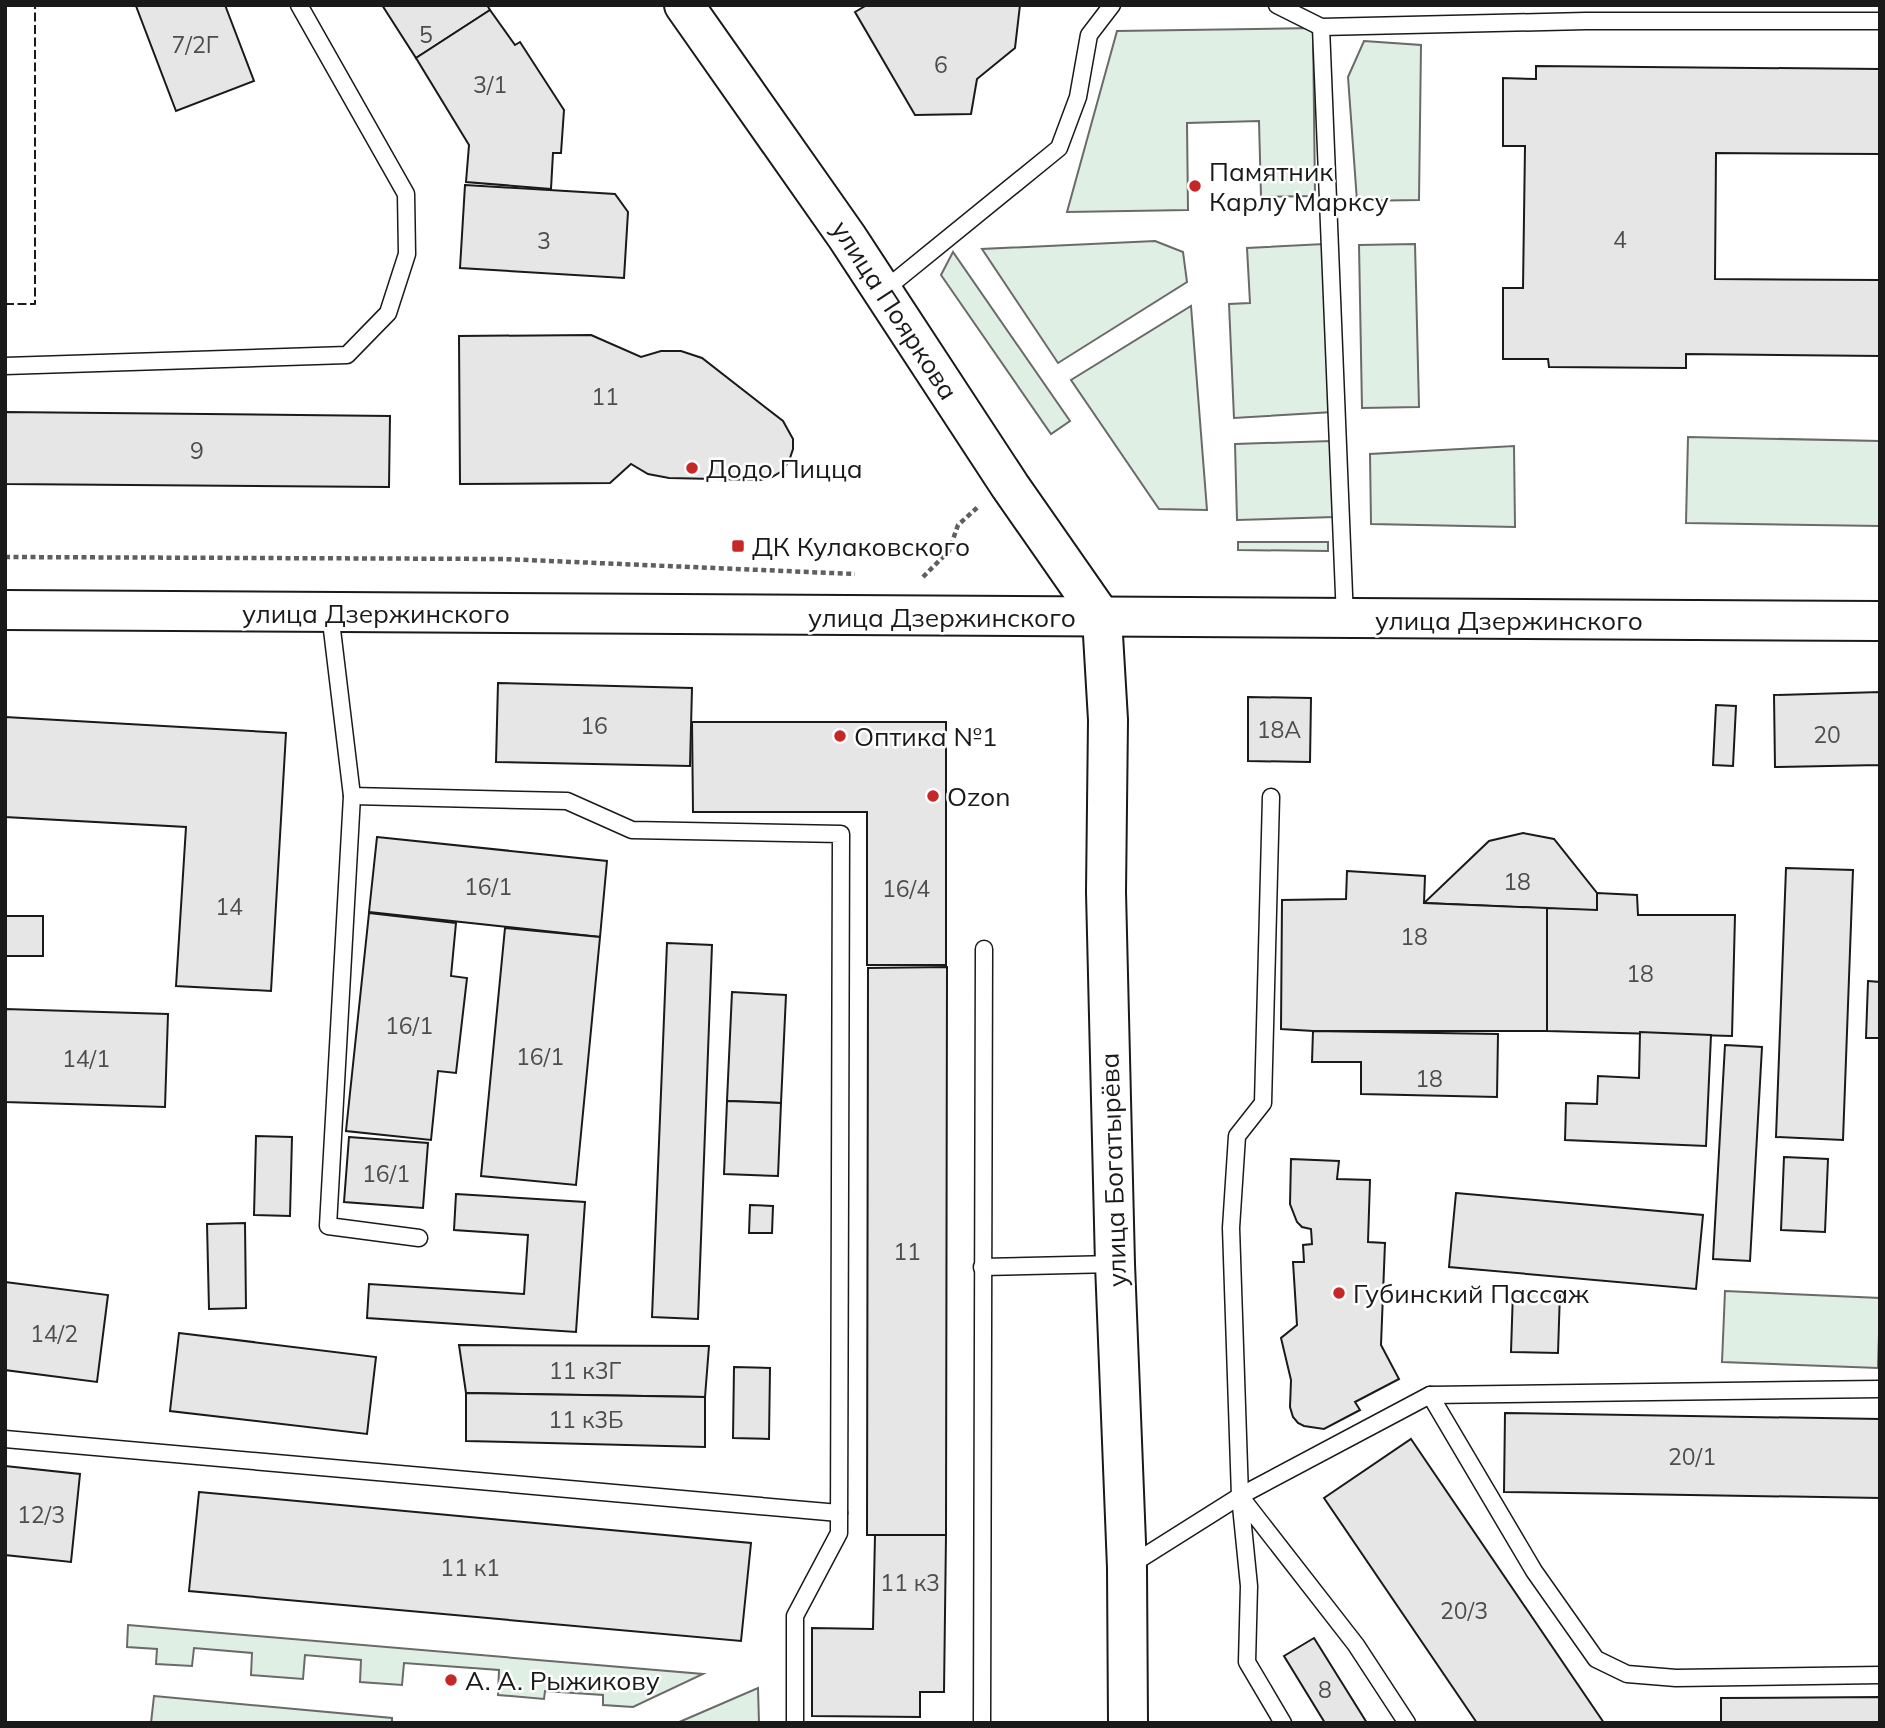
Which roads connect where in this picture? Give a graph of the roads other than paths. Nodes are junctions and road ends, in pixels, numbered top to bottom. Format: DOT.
graph roads {
  1 [pos="299,5"];
  2 [pos="684,5"];
  3 [pos="1112,5"];
  4 [pos="1277,5"];
  5 [pos="1880,21"];
  6 [pos="1321,27"];
  7 [pos="883,291"];
  8 [pos="5,366"];
  9 [pos="5,610"];
  10 [pos="330,613"];
  11 [pos="1102,618"];
  12 [pos="1346,619"];
  13 [pos="1880,621"];
  14 [pos="352,796"];
  15 [pos="1271,797"];
  16 [pos="984,949"];
  17 [pos="419,1238"];
  18 [pos="1115,1264"];
  19 [pos="982,1267"];
  20 [pos="1880,1389"];
  21 [pos="1430,1395"];
  22 [pos="5,1439"];
  23 [pos="1240,1496"];
  24 [pos="839,1513"];
  25 [pos="1127,1567"];
  26 [pos="1880,1675"];
  27 [pos="795,1723"];
  28 [pos="982,1723"];
  29 [pos="1128,1723"];
  30 [pos="1283,1723"];
  31 [pos="1407,1723"];
  1 -- 8 [label="lane"];
  2 -- 7 [label="main road, улица Пояркова"];
  3 -- 7 [label="lane"];
  4 -- 6 [label="lane"];
  5 -- 6 [label="lane"];
  6 -- 12 [label="lane"];
  7 -- 11 [label="main road, улица Пояркова"];
  9 -- 10 [label="main road, улица Дзержинского"];
  10 -- 11 [label="main road, улица Дзержинского"];
  10 -- 14 [label="lane"];
  11 -- 12 [label="main road, улица Дзержинского"];
  11 -- 18 [label="main road, улица Богатырёва"];
  12 -- 13 [label="main road, улица Дзержинского"];
  14 -- 17 [label="lane"];
  14 -- 24 [label="lane"];
  15 -- 23 [label="lane"];
  16 -- 19 [label="lane"];
  18 -- 19 [label="lane"];
  18 -- 25 [label="main road, улица Богатырёва"];
  19 -- 28 [label="lane"];
  20 -- 21 [label="lane"];
  21 -- 23 [label="lane"];
  21 -- 26 [label="lane"];
  22 -- 24 [label="lane"];
  23 -- 25 [label="lane"];
  23 -- 30 [label="lane"];
  23 -- 31 [label="lane"];
  24 -- 27 [label="lane"];
  25 -- 29 [label="main road, улица Богатырёва"];
}
